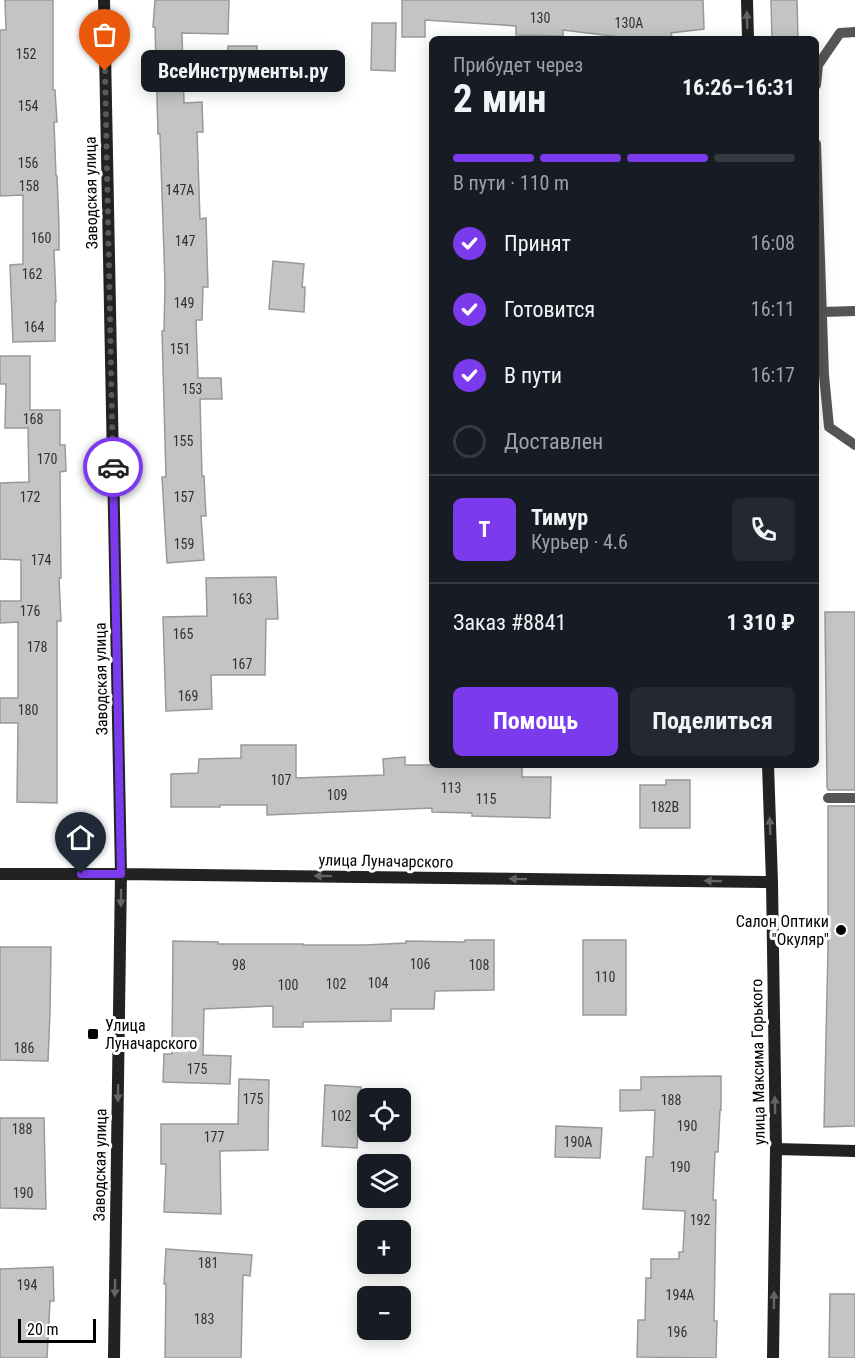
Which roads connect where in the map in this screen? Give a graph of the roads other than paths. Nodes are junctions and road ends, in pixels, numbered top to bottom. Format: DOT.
graph roads {
  1 [pos="104,0"];
  2 [pos="747,0"];
  3 [pos="855,32"];
  4 [pos="748,36"];
  5 [pos="819,64"];
  6 [pos="819,228"];
  7 [pos="855,311"];
  8 [pos="822,312"];
  9 [pos="855,445"];
  10 [pos="768,768"];
  11 [pos="828,798"];
  12 [pos="855,798"];
  13 [pos="0,874"];
  14 [pos="121,874"];
  15 [pos="772,882"];
  16 [pos="776,1149"];
  17 [pos="855,1151"];
  18 [pos="114,1358"];
  19 [pos="773,1358"];
  1 -- 14 [label="main road, Заводская улица"];
  4 -- 2 [label="main road, one-way"];
  3 -- 5 [label="lane"];
  6 -- 8 [label="lane"];
  7 -- 8 [label="lane"];
  8 -- 9 [label="lane"];
  15 -- 10 [label="main road, улица Максима Горького, one-way"];
  11 -- 12 [label="lane"];
  13 -- 14 [label="main road, улица Луначарского"];
  15 -- 14 [label="main road, улица Луначарского, one-way"];
  14 -- 18 [label="main road, Заводская улица, one-way"];
  16 -- 15 [label="main road, улица Максима Горького, one-way"];
  16 -- 17 [label="main road"];
  19 -- 16 [label="main road, улица Максима Горького, one-way"];
}
